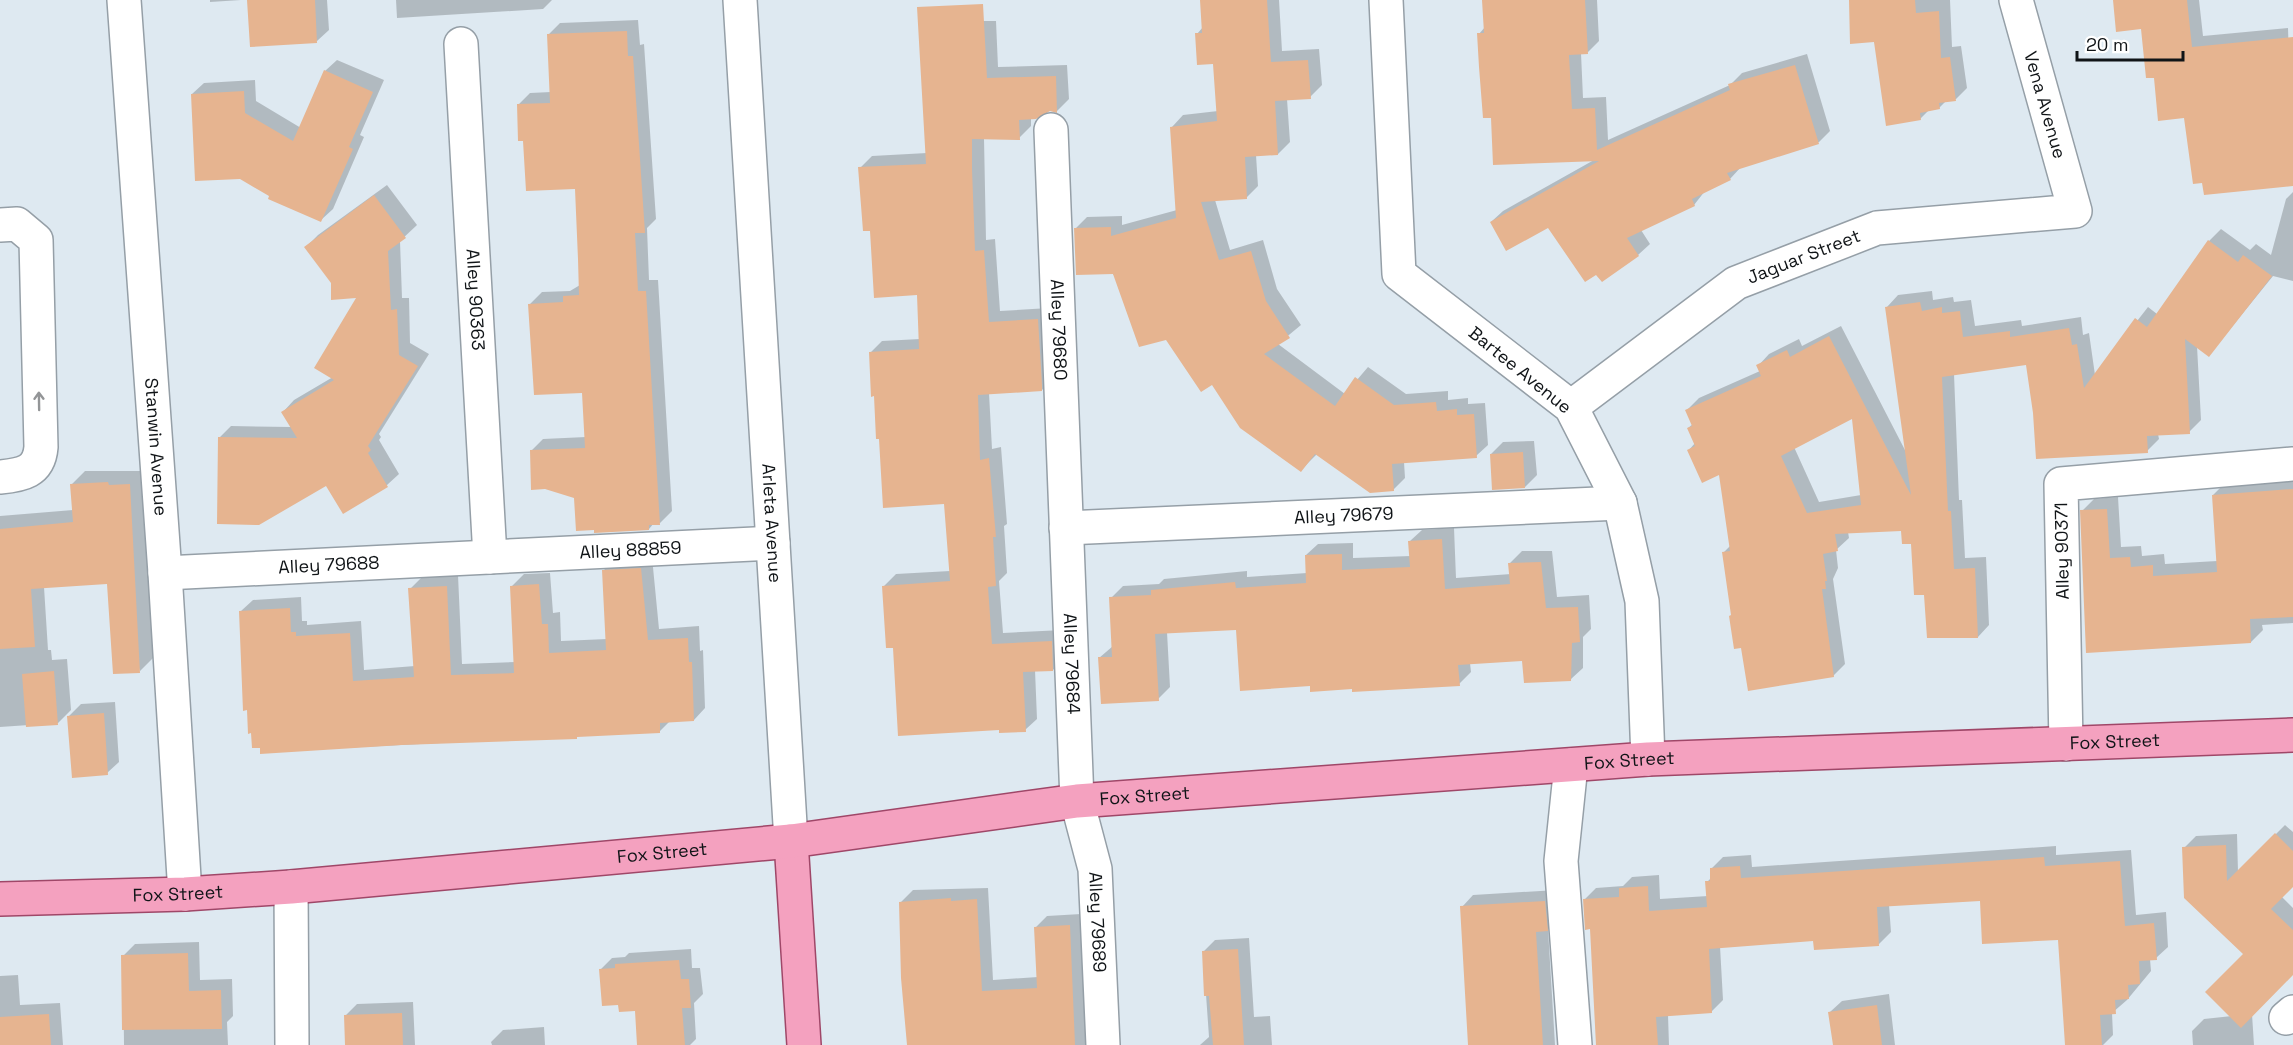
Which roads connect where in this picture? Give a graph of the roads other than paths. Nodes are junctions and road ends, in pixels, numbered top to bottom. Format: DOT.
graph roads {
  1 [pos="124,0"];
  2 [pos="740,0"];
  3 [pos="1386,0"];
  4 [pos="2016,0"];
  5 [pos="461,44"];
  6 [pos="1051,130"];
  7 [pos="2075,211"];
  8 [pos="0,225"];
  9 [pos="1571,407"];
  10 [pos="2293,464"];
  11 [pos="0,477"];
  12 [pos="1620,503"];
  13 [pos="1066,528"];
  14 [pos="773,543"];
  15 [pos="490,557"];
  16 [pos="165,573"];
  17 [pos="2293,735"];
  18 [pos="2066,744"];
  19 [pos="1648,759"];
  20 [pos="1571,765"];
  21 [pos="1077,801"];
  22 [pos="791,841"];
  23 [pos="291,887"];
  24 [pos="185,894"];
  25 [pos="0,899"];
  26 [pos="292,1045"];
  27 [pos="804,1045"];
  28 [pos="1103,1045"];
  29 [pos="1575,1045"];
  1 -- 16 [label="street, Stanwin Avenue"];
  2 -- 14 [label="street, Arleta Avenue"];
  3 -- 9 [label="street, Bartee Avenue"];
  4 -- 7 [label="street, Vena Avenue"];
  5 -- 15 [label="street, Alley 90363"];
  6 -- 13 [label="street, Alley 79680"];
  7 -- 9 [label="street, Jaguar Street"];
  11 -- 8 [label="street, one-way"];
  9 -- 12 [label="street, Bartee Avenue"];
  10 -- 18 [label="street, Alley 90371"];
  12 -- 13 [label="street, Alley 79679"];
  12 -- 19 [label="street, Bartee Avenue"];
  13 -- 21 [label="street, Alley 79684"];
  14 -- 15 [label="street, Alley 88859"];
  14 -- 22 [label="street, Arleta Avenue"];
  15 -- 16 [label="street, Alley 79688"];
  16 -- 24 [label="street, Stanwin Avenue"];
  17 -- 18 [label="main road, Fox Street"];
  18 -- 19 [label="main road, Fox Street"];
  19 -- 20 [label="main road, Fox Street"];
  20 -- 21 [label="main road, Fox Street"];
  20 -- 29 [label="street"];
  21 -- 22 [label="main road, Fox Street"];
  21 -- 28 [label="street, Alley 79689"];
  22 -- 23 [label="main road, Fox Street"];
  22 -- 27 [label="main road, Arleta Avenue"];
  23 -- 24 [label="main road, Fox Street"];
  23 -- 26 [label="street"];
  24 -- 25 [label="main road, Fox Street"];
}
